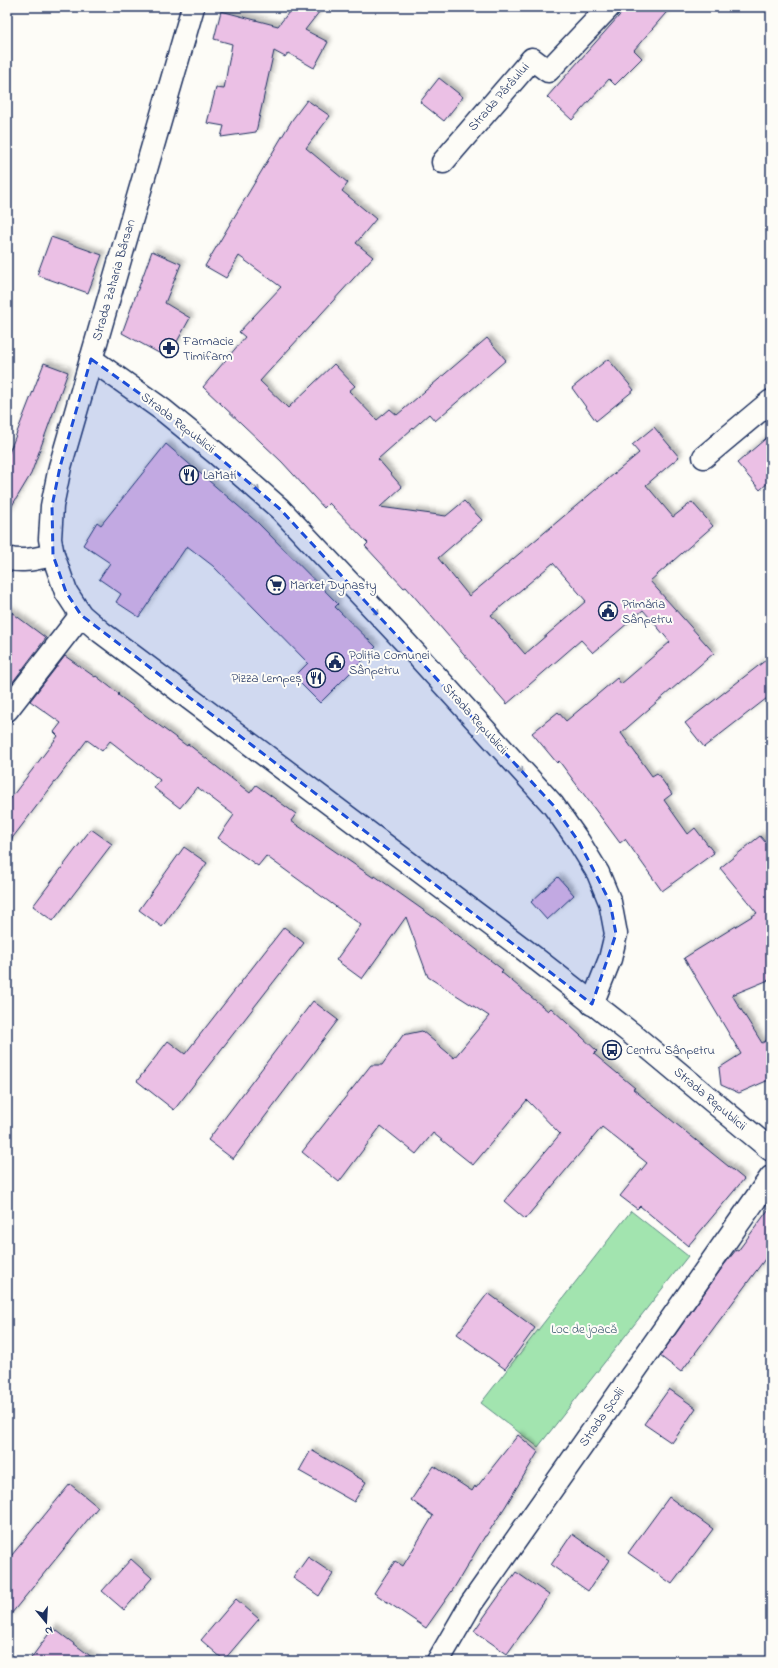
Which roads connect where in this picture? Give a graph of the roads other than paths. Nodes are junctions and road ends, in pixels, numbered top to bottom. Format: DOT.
graph roads {
  1 [pos="193,7"];
  2 [pos="609,7"];
  3 [pos="443,162"];
  4 [pos="91,359"];
  5 [pos="771,401"];
  6 [pos="704,457"];
  7 [pos="53,555"];
  8 [pos="7,558"];
  9 [pos="81,615"];
  10 [pos="7,710"];
  11 [pos="592,1004"];
  12 [pos="771,1150"];
  13 [pos="771,1177"];
  14 [pos="438,1661"];
  1 -- 4 [label="street, Strada Zaharia Bârsan"];
  2 -- 3 [label="street, Strada Pârâului"];
  4 -- 7 [label="street, Strada Zaharia Bârsan"];
  4 -- 11 [label="street, Strada Republicii, one-way"];
  5 -- 6 [label="street"];
  7 -- 8 [label="street"];
  7 -- 9 [label="street, Strada Republicii"];
  9 -- 10 [label="street"];
  9 -- 11 [label="street, Strada Republicii"];
  11 -- 12 [label="street, Strada Republicii"];
  13 -- 14 [label="street, Strada Școlii"];
}
